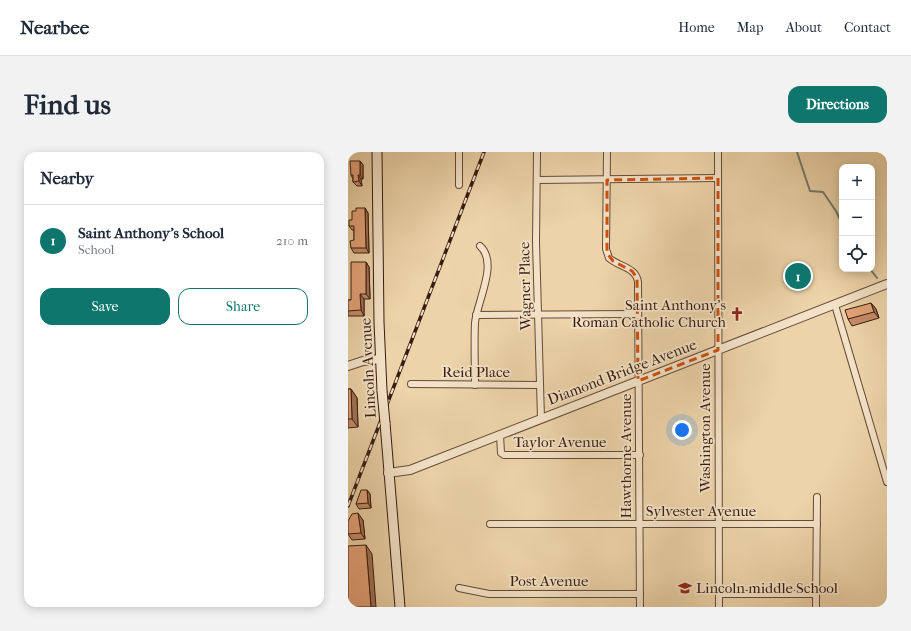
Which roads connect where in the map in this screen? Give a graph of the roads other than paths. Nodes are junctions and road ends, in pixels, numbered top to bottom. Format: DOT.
graph roads {
  1 [pos="377,152"];
  2 [pos="459,152"];
  3 [pos="537,152"];
  4 [pos="607,152"];
  5 [pos="718,152"];
  6 [pos="718,178"];
  7 [pos="537,180"];
  8 [pos="607,180"];
  9 [pos="459,185"];
  10 [pos="480,246"];
  11 [pos="887,284"];
  12 [pos="834,305"];
  13 [pos="637,314"];
  14 [pos="476,315"];
  15 [pos="538,315"];
  16 [pos="718,350"];
  17 [pos="380,360"];
  18 [pos="348,366"];
  19 [pos="638,381"];
  20 [pos="411,384"];
  21 [pos="475,384"];
  22 [pos="540,385"];
  23 [pos="542,419"];
  24 [pos="500,435"];
  25 [pos="640,455"];
  26 [pos="884,460"];
  27 [pos="388,473"];
  28 [pos="887,482"];
  29 [pos="817,497"];
  30 [pos="490,524"];
  31 [pos="640,524"];
  32 [pos="718,524"];
  33 [pos="817,524"];
  34 [pos="459,588"];
  35 [pos="640,594"];
  36 [pos="719,594"];
  37 [pos="816,594"];
  38 [pos="400,607"];
  39 [pos="640,607"];
  40 [pos="719,607"];
  41 [pos="816,607"];
  1 -- 17 [label="main road, Lincoln Avenue"];
  2 -- 9 [label="street"];
  3 -- 7 [label="street, Wagner Place"];
  4 -- 8 [label="street, Hawthorne Avenue"];
  5 -- 6 [label="street, Washington Avenue"];
  6 -- 8 [label="street"];
  6 -- 16 [label="street, Washington Avenue"];
  7 -- 8 [label="street"];
  7 -- 15 [label="street, Wagner Place"];
  8 -- 13 [label="street, Hawthorne Avenue"];
  10 -- 14 [label="street"];
  11 -- 12 [label="street, Diamond Bridge Avenue"];
  12 -- 16 [label="street, Diamond Bridge Avenue"];
  12 -- 26 [label="street"];
  13 -- 15 [label="street"];
  13 -- 19 [label="street, Hawthorne Avenue"];
  14 -- 15 [label="street"];
  14 -- 21 [label="street"];
  15 -- 22 [label="street, Wagner Place"];
  16 -- 19 [label="street, Diamond Bridge Avenue"];
  16 -- 32 [label="street, Washington Avenue"];
  17 -- 18 [label="street"];
  17 -- 27 [label="main road, Lincoln Avenue, bridge"];
  19 -- 23 [label="street, Diamond Bridge Avenue"];
  19 -- 25 [label="street, Hawthorne Avenue"];
  20 -- 21 [label="street, Reid Place"];
  21 -- 22 [label="street, Reid Place"];
  22 -- 23 [label="street, Wagner Place"];
  23 -- 24 [label="street, Diamond Bridge Avenue"];
  24 -- 25 [label="street, Taylor Avenue"];
  24 -- 27 [label="street, Diamond Bridge Avenue"];
  25 -- 31 [label="street, Hawthorne Avenue"];
  26 -- 28 [label="street"];
  27 -- 38 [label="main road, Lincoln Avenue"];
  29 -- 33 [label="street"];
  30 -- 31 [label="street, Sylvester Avenue"];
  31 -- 32 [label="street, Sylvester Avenue"];
  31 -- 35 [label="street, Hawthorne Avenue"];
  32 -- 33 [label="street, Sylvester Avenue"];
  32 -- 36 [label="street, Washington Avenue"];
  33 -- 37 [label="street"];
  34 -- 35 [label="street, Post Avenue"];
  35 -- 39 [label="street, Hawthorne Avenue"];
  36 -- 37 [label="street"];
  36 -- 40 [label="street, Washington Avenue"];
  37 -- 41 [label="street"];
}
